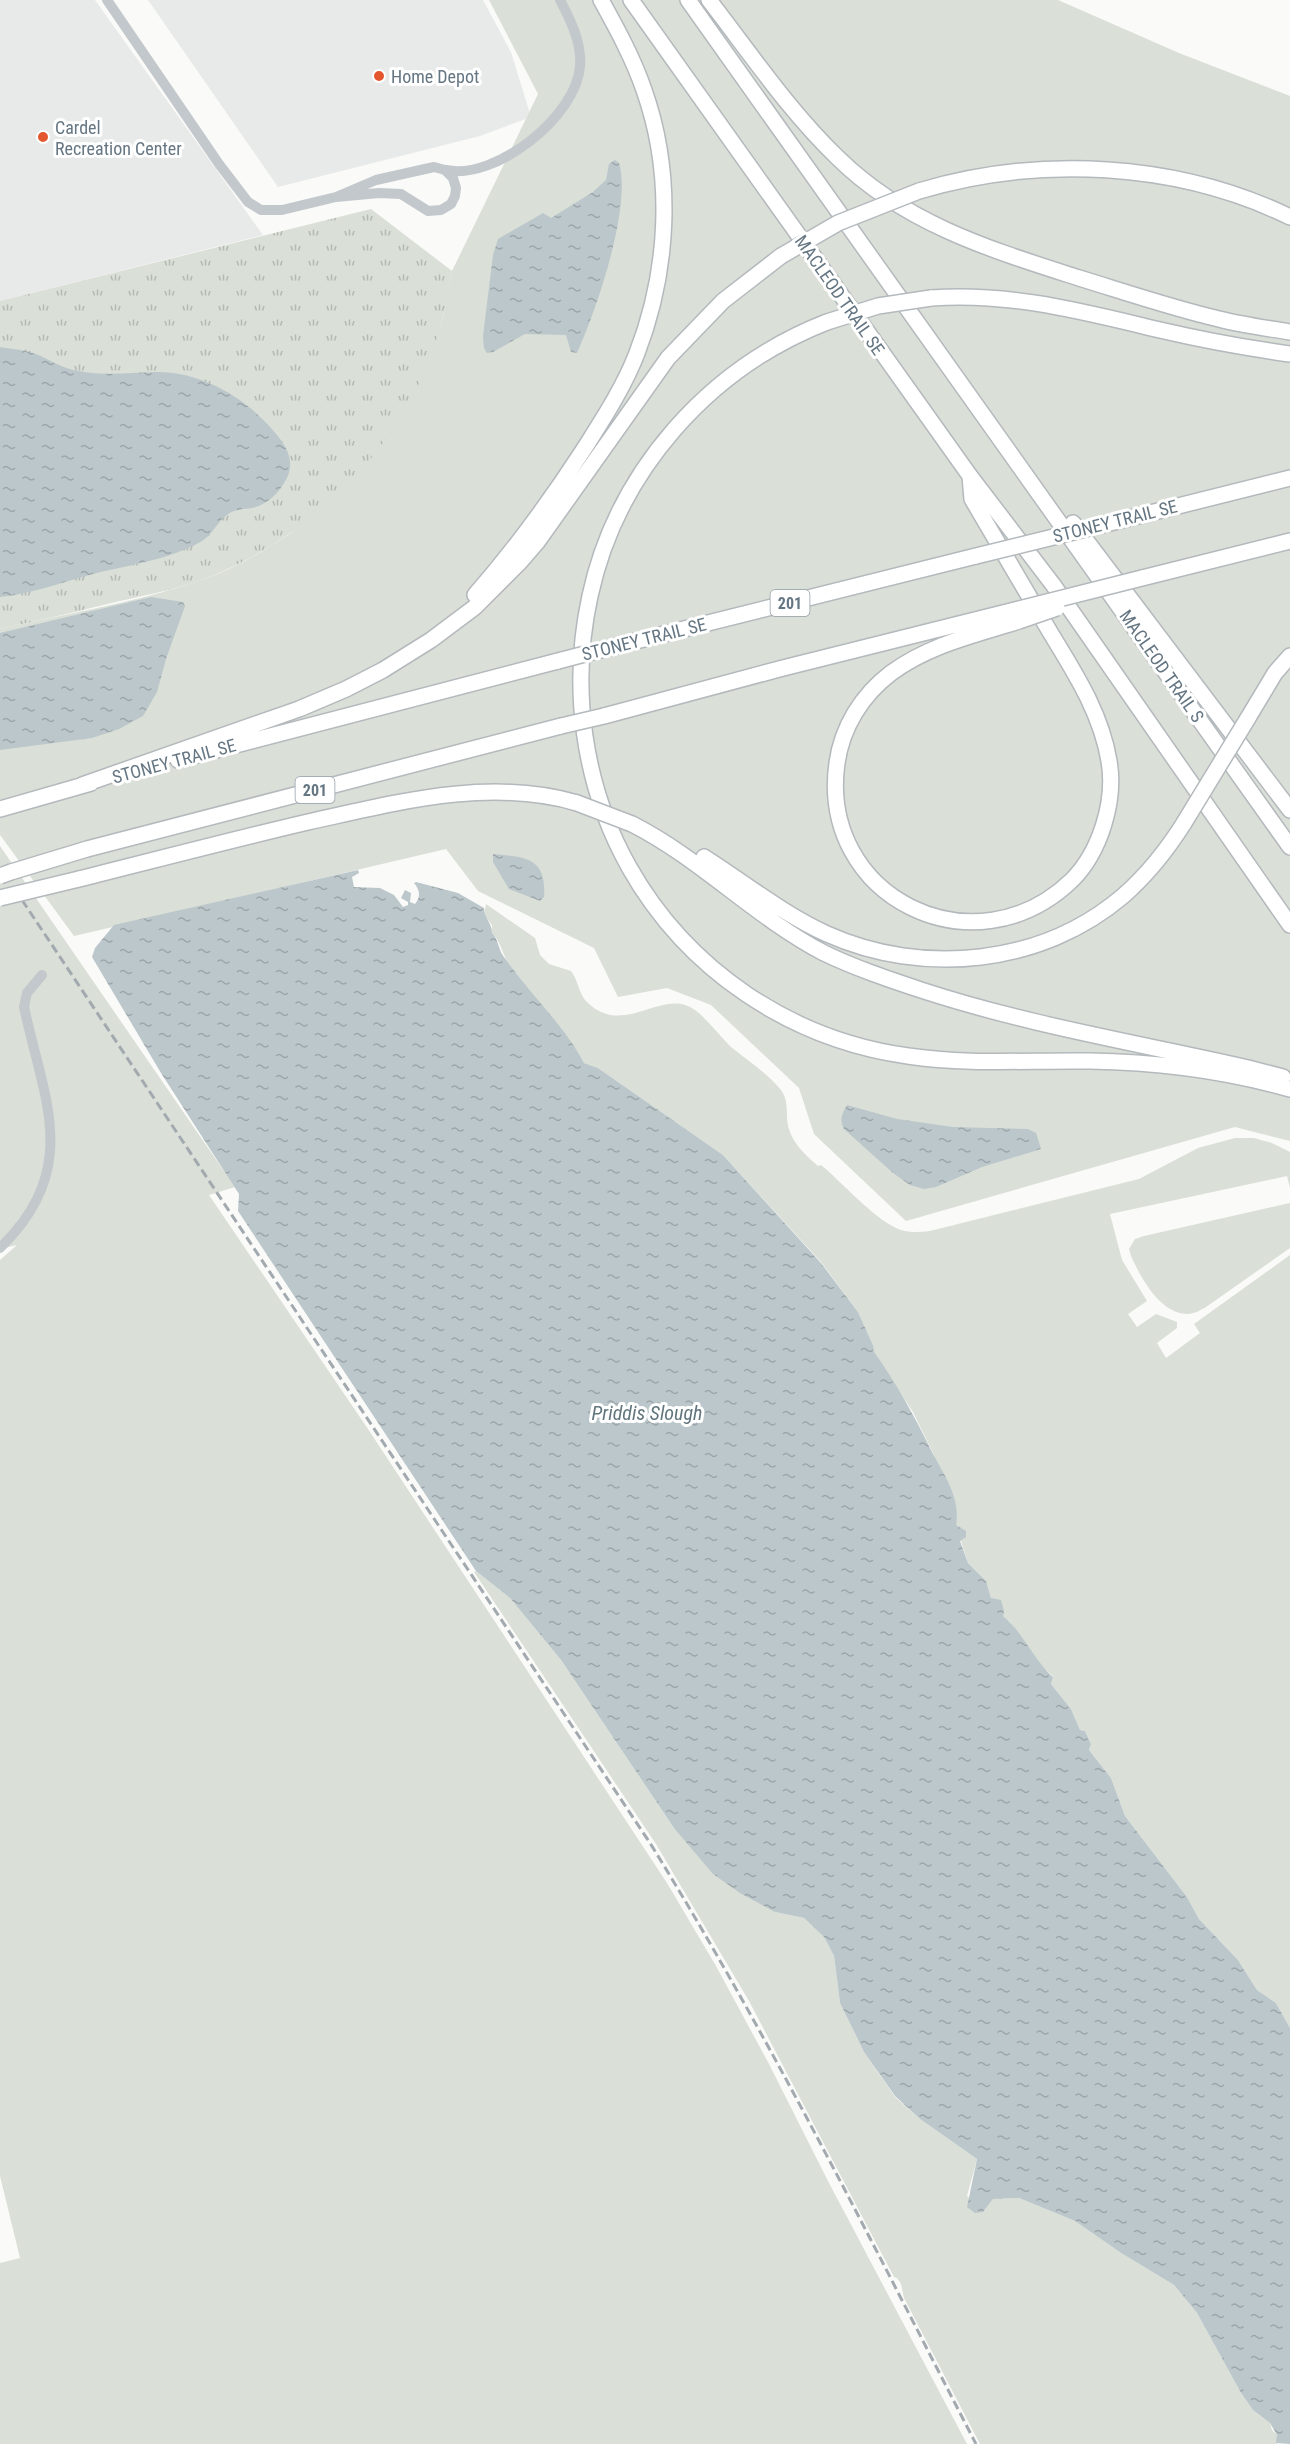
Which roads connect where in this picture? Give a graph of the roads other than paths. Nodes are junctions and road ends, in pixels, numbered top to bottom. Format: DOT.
graph roads {
  1 [pos="107,0"];
  2 [pos="560,0"];
  3 [pos="601,0"];
  4 [pos="631,0"];
  5 [pos="688,0"];
  6 [pos="709,0"];
  7 [pos="445,170"];
  8 [pos="336,198"];
  9 [pos="1290,217"];
  10 [pos="1290,332"];
  11 [pos="1290,354"];
  12 [pos="970,476"];
  13 [pos="1290,478"];
  14 [pos="1034,485"];
  15 [pos="1290,541"];
  16 [pos="1015,616"];
  17 [pos="431,640"];
  18 [pos="1290,656"];
  19 [pos="82,785"];
  20 [pos="0,809"];
  21 [pos="1290,810"];
  22 [pos="638,827"];
  23 [pos="1290,847"];
  24 [pos="6,874"];
  25 [pos="0,898"];
  26 [pos="1290,926"];
  27 [pos="42,975"];
  28 [pos="1290,1080"];
  29 [pos="1290,1089"];
  30 [pos="0,1248"];
  1 -- 8 [label="street"];
  2 -- 7 [label="street"];
  3 -- 17 [label="highway"];
  4 -- 12 [label="highway, MACLEOD TRAIL SE"];
  5 -- 14 [label="highway"];
  6 -- 10 [label="highway"];
  7 -- 8 [label="street"];
  7 -- 8 [label="street"];
  9 -- 17 [label="highway, bridge"];
  11 -- 29 [label="highway, bridge"];
  12 -- 16 [label="highway"];
  12 -- 26 [label="highway, MACLEOD TRAIL SE"];
  13 -- 19 [label="highway, STONEY TRAIL SE / 201, bridge"];
  14 -- 21 [label="highway"];
  14 -- 23 [label="highway, MACLEOD TRAIL S"];
  15 -- 16 [label="highway, 201, bridge"];
  16 -- 24 [label="highway, 201, bridge"];
  17 -- 19 [label="highway"];
  18 -- 22 [label="highway, bridge"];
  19 -- 20 [label="highway, STONEY TRAIL SE / 201"];
  22 -- 25 [label="highway, bridge"];
  22 -- 28 [label="highway"];
  27 -- 30 [label="street"];
}
